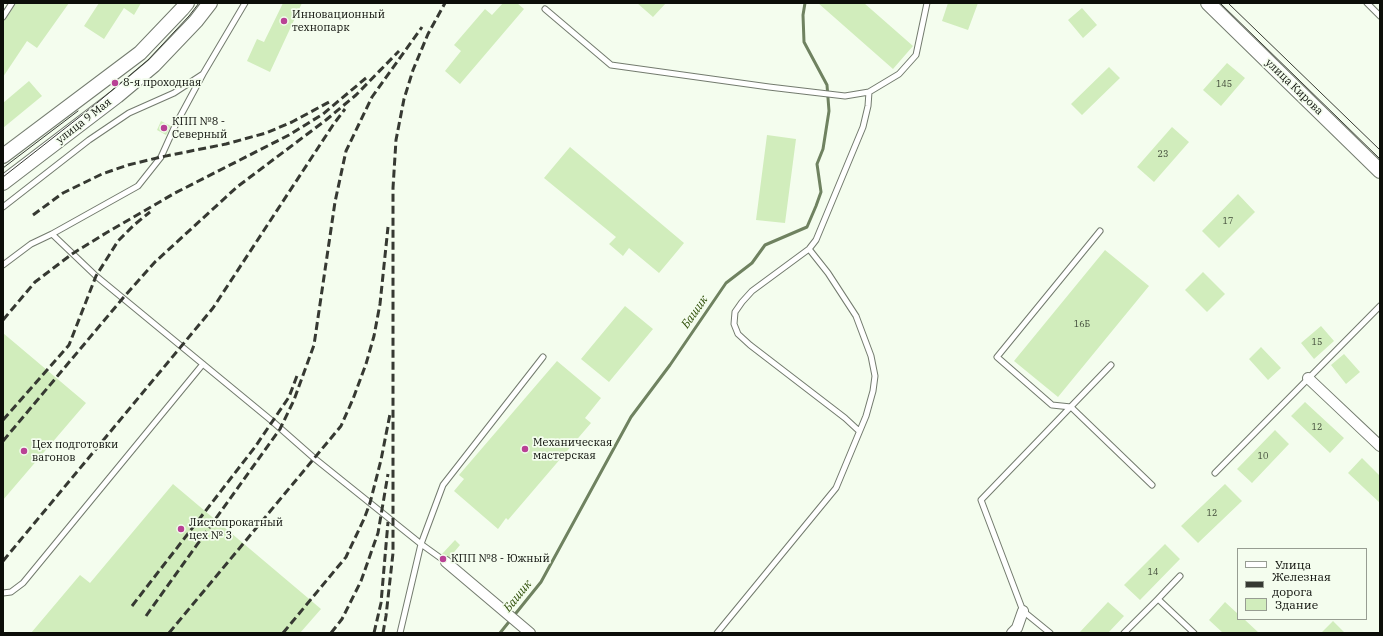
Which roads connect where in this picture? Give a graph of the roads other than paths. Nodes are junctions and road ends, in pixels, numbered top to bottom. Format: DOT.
graph roads {
  1 [pos="12,3"];
  2 [pos="187,3"];
  3 [pos="210,3"];
  4 [pos="245,3"];
  5 [pos="927,3"];
  6 [pos="1208,3"];
  7 [pos="1367,3"];
  8 [pos="545,10"];
  9 [pos="3,16"];
  10 [pos="1380,16"];
  11 [pos="204,74"];
  12 [pos="869,92"];
  13 [pos="3,156"];
  14 [pos="1380,171"];
  15 [pos="3,183"];
  16 [pos="3,207"];
  17 [pos="1100,232"];
  18 [pos="52,234"];
  19 [pos="809,249"];
  20 [pos="3,265"];
  21 [pos="1380,306"];
  22 [pos="543,357"];
  23 [pos="202,364"];
  24 [pos="1111,365"];
  25 [pos="1308,378"];
  26 [pos="1071,407"];
  27 [pos="858,431"];
  28 [pos="1380,446"];
  29 [pos="1215,473"];
  30 [pos="1152,485"];
  31 [pos="420,544"];
  32 [pos="446,562"];
  33 [pos="1180,576"];
  34 [pos="3,593"];
  35 [pos="1158,599"];
  36 [pos="1023,611"];
  37 [pos="400,633"];
  38 [pos="530,633"];
  39 [pos="717,633"];
  40 [pos="1012,633"];
  41 [pos="1050,633"];
  42 [pos="1124,633"];
  43 [pos="1194,633"];
  1 -- 9 [label="lane"];
  2 -- 13 [label="main road, улица 9 Мая"];
  3 -- 15 [label="main road, улица 9 Мая"];
  4 -- 11 [label="lane"];
  5 -- 12 [label="lane"];
  6 -- 14 [label="main road, улица Кирова"];
  7 -- 10 [label="lane"];
  8 -- 12 [label="lane"];
  11 -- 16 [label="lane"];
  11 -- 18 [label="lane"];
  12 -- 19 [label="lane"];
  17 -- 26 [label="lane"];
  18 -- 20 [label="lane"];
  18 -- 23 [label="lane"];
  19 -- 27 [label="lane"];
  19 -- 27 [label="lane"];
  21 -- 25 [label="lane"];
  22 -- 31 [label="lane"];
  23 -- 31 [label="lane"];
  23 -- 34 [label="lane"];
  24 -- 26 [label="lane"];
  25 -- 28 [label="street"];
  25 -- 29 [label="lane"];
  26 -- 30 [label="lane"];
  26 -- 36 [label="lane"];
  27 -- 39 [label="lane"];
  31 -- 32 [label="lane"];
  31 -- 37 [label="lane"];
  32 -- 38 [label="street"];
  33 -- 35 [label="lane"];
  35 -- 42 [label="lane"];
  35 -- 43 [label="lane"];
  36 -- 40 [label="street"];
  36 -- 41 [label="lane"];
}
